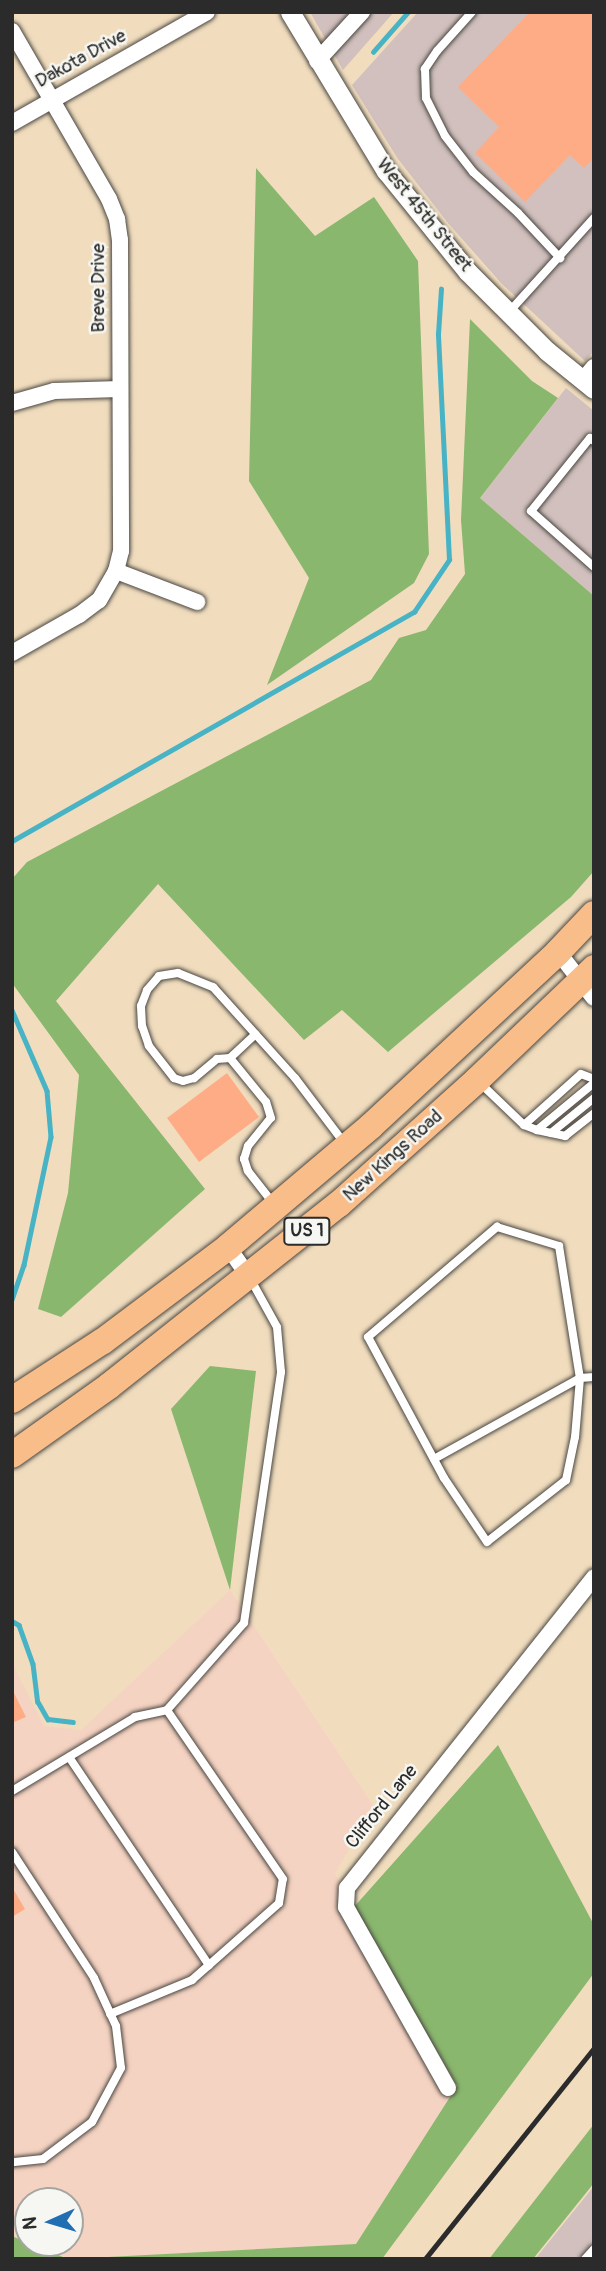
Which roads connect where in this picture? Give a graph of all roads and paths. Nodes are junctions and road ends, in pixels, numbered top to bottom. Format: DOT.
graph roads {
  1 [pos="207,12"];
  2 [pos="290,12"];
  3 [pos="362,12"];
  4 [pos="472,12"];
  5 [pos="12,31"];
  6 [pos="317,61"];
  7 [pos="52,100"];
  8 [pos="12,122"];
  9 [pos="594,218"];
  10 [pos="560,258"];
  11 [pos="509,312"];
  12 [pos="590,379"];
  13 [pos="120,389"];
  14 [pos="12,403"];
  15 [pos="593,437"];
  16 [pos="594,567"];
  17 [pos="116,571"];
  18 [pos="197,602"];
  19 [pos="12,653"];
  20 [pos="594,914"];
  21 [pos="558,952"];
  22 [pos="590,982"];
  23 [pos="256,1034"];
  24 [pos="230,1058"];
  25 [pos="477,1080"];
  26 [pos="594,1081"];
  27 [pos="594,1098"];
  28 [pos="594,1113"];
  29 [pos="524,1125"];
  30 [pos="537,1130"];
  31 [pos="551,1133"];
  32 [pos="347,1146"];
  33 [pos="275,1207"];
  34 [pos="228,1247"];
  35 [pos="250,1278"];
  36 [pos="594,1377"];
  37 [pos="580,1378"];
  38 [pos="12,1400"];
  39 [pos="12,1455"];
  40 [pos="434,1458"];
  41 [pos="594,1577"];
  42 [pos="167,1710"];
  43 [pos="69,1757"];
  44 [pos="12,1791"];
  45 [pos="12,1852"];
  46 [pos="209,1965"];
  47 [pos="110,2014"];
  48 [pos="448,2088"];
  49 [pos="12,2162"];
  50 [pos="594,2249"];
  51 [pos="585,2259"];
  1 -- 7 [label="street, Dakota Drive"];
  2 -- 6 [label="street, West 45th Street"];
  3 -- 6 [label="street"];
  4 -- 10 [label="lane"];
  5 -- 7 [label="street, Breve Drive"];
  6 -- 11 [label="street, West 45th Street"];
  7 -- 8 [label="street, Dakota Drive"];
  7 -- 13 [label="street, Breve Drive"];
  9 -- 10 [label="lane"];
  10 -- 11 [label="lane"];
  11 -- 12 [label="street, West 45th Street"];
  13 -- 14 [label="street"];
  13 -- 17 [label="street, Breve Drive"];
  15 -- 16 [label="lane"];
  17 -- 18 [label="street"];
  17 -- 19 [label="street"];
  20 -- 21 [label="highway, New Kings Road / US 1"];
  21 -- 22 [label="street"];
  21 -- 32 [label="highway, New Kings Road / US 1"];
  22 -- 25 [label="highway, New Kings Road / US 1"];
  23 -- 24 [label="lane"];
  23 -- 24 [label="lane"];
  23 -- 32 [label="lane"];
  24 -- 33 [label="lane"];
  25 -- 29 [label="lane"];
  25 -- 35 [label="highway, New Kings Road / US 1"];
  26 -- 29 [label="lane"];
  26 -- 30 [label="lane"];
  27 -- 31 [label="lane"];
  28 -- 31 [label="lane"];
  29 -- 30 [label="lane"];
  30 -- 31 [label="lane"];
  32 -- 33 [label="highway, New Kings Road / US 1"];
  33 -- 34 [label="highway, New Kings Road / US 1"];
  34 -- 35 [label="street"];
  34 -- 38 [label="highway, New Kings Road / US 1"];
  35 -- 39 [label="highway, New Kings Road / US 1"];
  35 -- 42 [label="lane"];
  36 -- 37 [label="lane"];
  37 -- 40 [label="lane"];
  37 -- 40 [label="lane"];
  37 -- 40 [label="lane"];
  41 -- 48 [label="street, Clifford Lane"];
  42 -- 43 [label="lane"];
  42 -- 46 [label="lane"];
  43 -- 44 [label="lane"];
  43 -- 46 [label="lane"];
  45 -- 47 [label="lane"];
  46 -- 47 [label="lane"];
  47 -- 49 [label="lane"];
  50 -- 51 [label="lane"];
}
